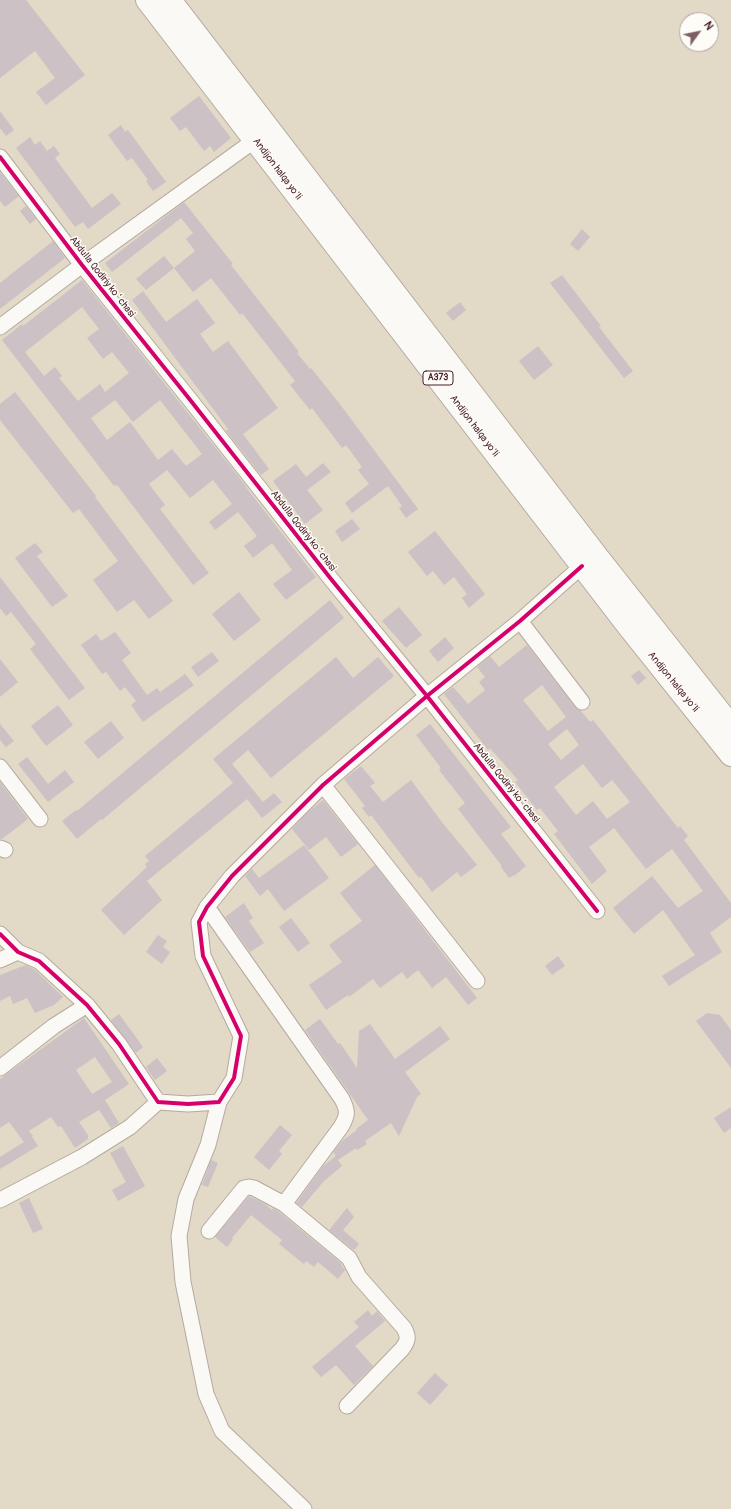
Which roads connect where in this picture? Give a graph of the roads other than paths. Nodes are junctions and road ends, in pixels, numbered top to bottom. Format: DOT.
graph roads {
  1 [pos="147,0"];
  2 [pos="170,0"];
  3 [pos="255,140"];
  4 [pos="0,157"];
  5 [pos="82,265"];
  6 [pos="0,327"];
  7 [pos="582,566"];
  8 [pos="520,621"];
  9 [pos="426,696"];
  10 [pos="582,702"];
  11 [pos="731,726"];
  12 [pos="731,755"];
  13 [pos="0,768"];
  14 [pos="323,785"];
  15 [pos="40,819"];
  16 [pos="207,907"];
  17 [pos="597,910"];
  18 [pos="0,934"];
  19 [pos="18,952"];
  20 [pos="0,960"];
  21 [pos="477,981"];
  22 [pos="87,1005"];
  23 [pos="0,1068"];
  24 [pos="158,1102"];
  25 [pos="220,1102"];
  26 [pos="0,1200"];
  27 [pos="284,1204"];
  28 [pos="209,1231"];
  29 [pos="347,1406"];
  30 [pos="304,1509"];
  1 -- 3 [label="highway, Andijon halqa yo‘li / A373"];
  2 -- 11 [label="highway, Andijon halqa yo‘li / A373"];
  3 -- 5 [label="street"];
  3 -- 7 [label="highway, Andijon halqa yo‘li / A373"];
  4 -- 5 [label="street, Abdulla Qodiriy koʻchasi"];
  5 -- 6 [label="street"];
  5 -- 9 [label="street, Abdulla Qodiriy koʻchasi"];
  7 -- 8 [label="street"];
  7 -- 12 [label="highway, Andijon halqa yo‘li / A373"];
  8 -- 9 [label="street"];
  8 -- 10 [label="street"];
  9 -- 14 [label="street"];
  9 -- 17 [label="street, Abdulla Qodiriy koʻchasi"];
  13 -- 15 [label="street"];
  14 -- 16 [label="street"];
  14 -- 21 [label="street"];
  16 -- 25 [label="street"];
  16 -- 27 [label="street"];
  18 -- 19 [label="street"];
  19 -- 20 [label="street"];
  19 -- 22 [label="street"];
  22 -- 23 [label="street"];
  22 -- 24 [label="street"];
  24 -- 25 [label="street"];
  24 -- 26 [label="street"];
  25 -- 30 [label="street"];
  27 -- 28 [label="street"];
  27 -- 29 [label="street"];
}
